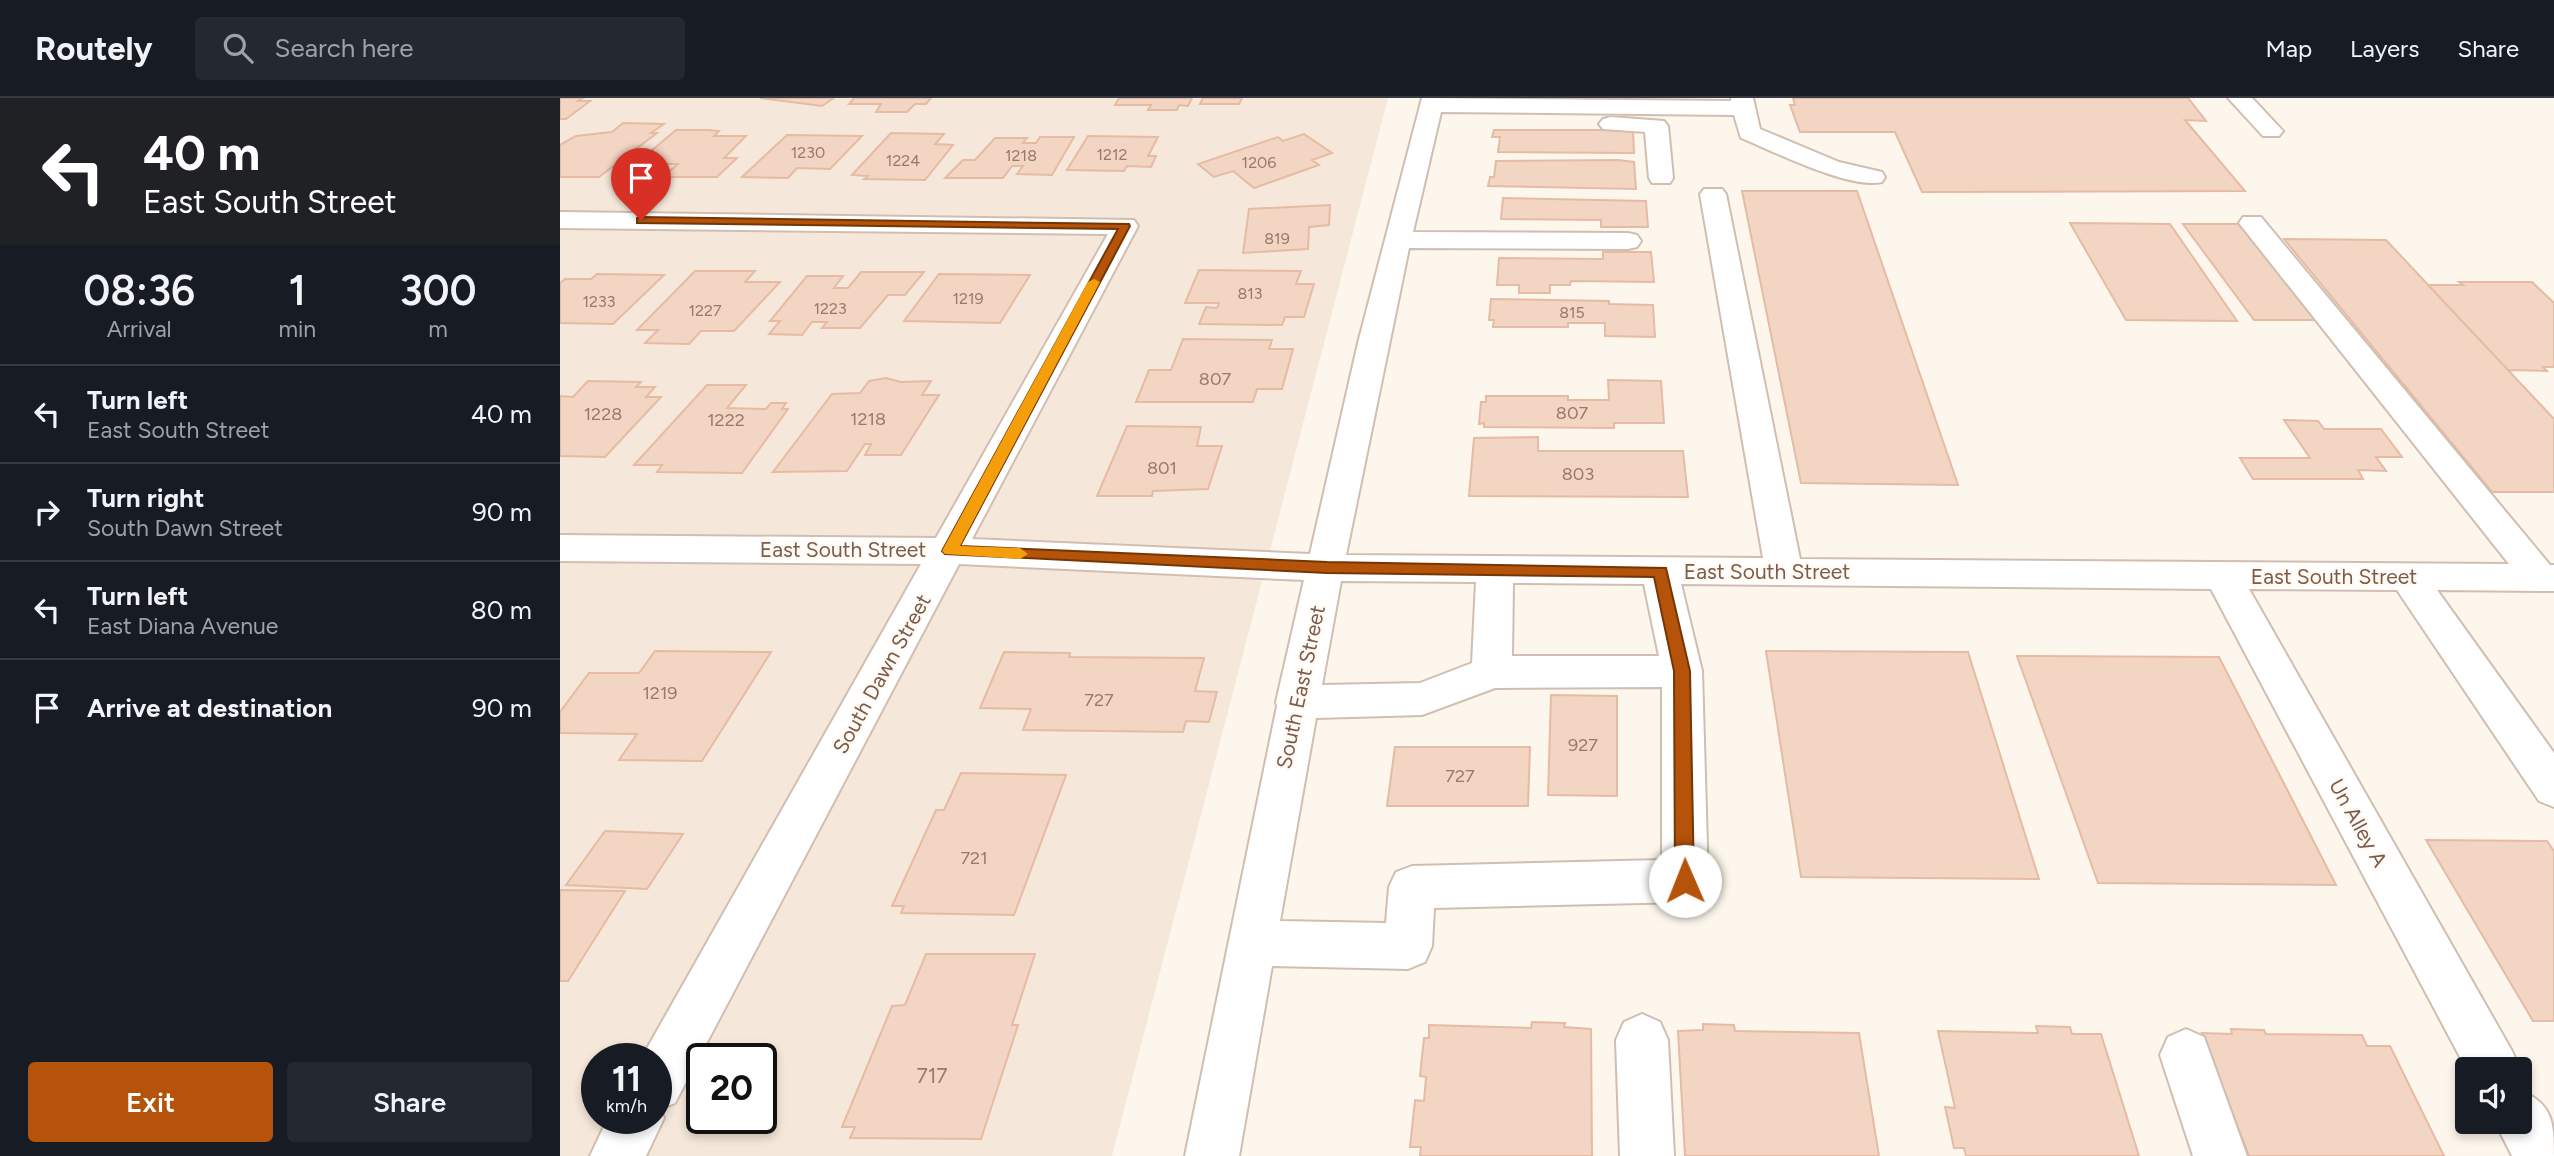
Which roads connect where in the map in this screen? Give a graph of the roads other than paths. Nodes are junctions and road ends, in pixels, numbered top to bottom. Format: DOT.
graph roads {
  1 [pos="2239,98"];
  2 [pos="1522,102"];
  3 [pos="1631,103"];
  4 [pos="1743,103"];
  5 [pos="1431,108"];
  6 [pos="2271,131"];
  7 [pos="1873,177"];
  8 [pos="1661,178"];
  9 [pos="1713,194"];
  10 [pos="560,220"];
  11 [pos="2252,223"];
  12 [pos="1398,240"];
  13 [pos="1628,242"];
  14 [pos="560,548"];
  15 [pos="950,551"];
  16 [pos="1327,568"];
  17 [pos="1495,569"];
  18 [pos="1660,572"];
  19 [pos="1784,572"];
  20 [pos="2222,576"];
  21 [pos="2408,577"];
  22 [pos="2547,578"];
  23 [pos="1682,671"];
  24 [pos="1493,672"];
  25 [pos="1296,702"];
  26 [pos="2554,788"];
  27 [pos="1251,943"];
  28 [pos="1642,1040"];
  29 [pos="672,1055"];
  30 [pos="2186,1055"];
  31 [pos="2487,1057"];
  32 [pos="629,1134"];
  33 [pos="2529,1134"];
  34 [pos="617,1156"];
  35 [pos="1212,1156"];
  36 [pos="1647,1156"];
  37 [pos="2220,1156"];
  38 [pos="2541,1156"];
  1 -- 6 [label="street"];
  2 -- 3 [label="street"];
  2 -- 5 [label="street"];
  3 -- 4 [label="street"];
  4 -- 7 [label="street"];
  5 -- 8 [label="street"];
  5 -- 12 [label="street, South East Street"];
  9 -- 19 [label="street"];
  10 -- 15 [label="street, South Dawn Street"];
  11 -- 22 [label="street"];
  12 -- 13 [label="street"];
  12 -- 16 [label="street, South East Street"];
  14 -- 15 [label="street, East South Street"];
  15 -- 16 [label="street, East South Street"];
  15 -- 29 [label="street, South Dawn Street"];
  16 -- 17 [label="street, East South Street"];
  16 -- 25 [label="street, South East Street"];
  17 -- 18 [label="street, East South Street"];
  17 -- 24 [label="street"];
  18 -- 19 [label="street, East South Street"];
  18 -- 23 [label="street"];
  19 -- 20 [label="street, East South Street"];
  20 -- 21 [label="street, East South Street"];
  20 -- 31 [label="street, Un Alley A"];
  21 -- 22 [label="street, East South Street"];
  21 -- 26 [label="street"];
  23 -- 24 [label="street"];
  23 -- 27 [label="street"];
  24 -- 25 [label="street"];
  25 -- 27 [label="street, South East Street"];
  27 -- 35 [label="street, South East Street"];
  28 -- 36 [label="street"];
  30 -- 37 [label="street"];
  32 -- 34 [label="street"];
  33 -- 38 [label="street"];
}
